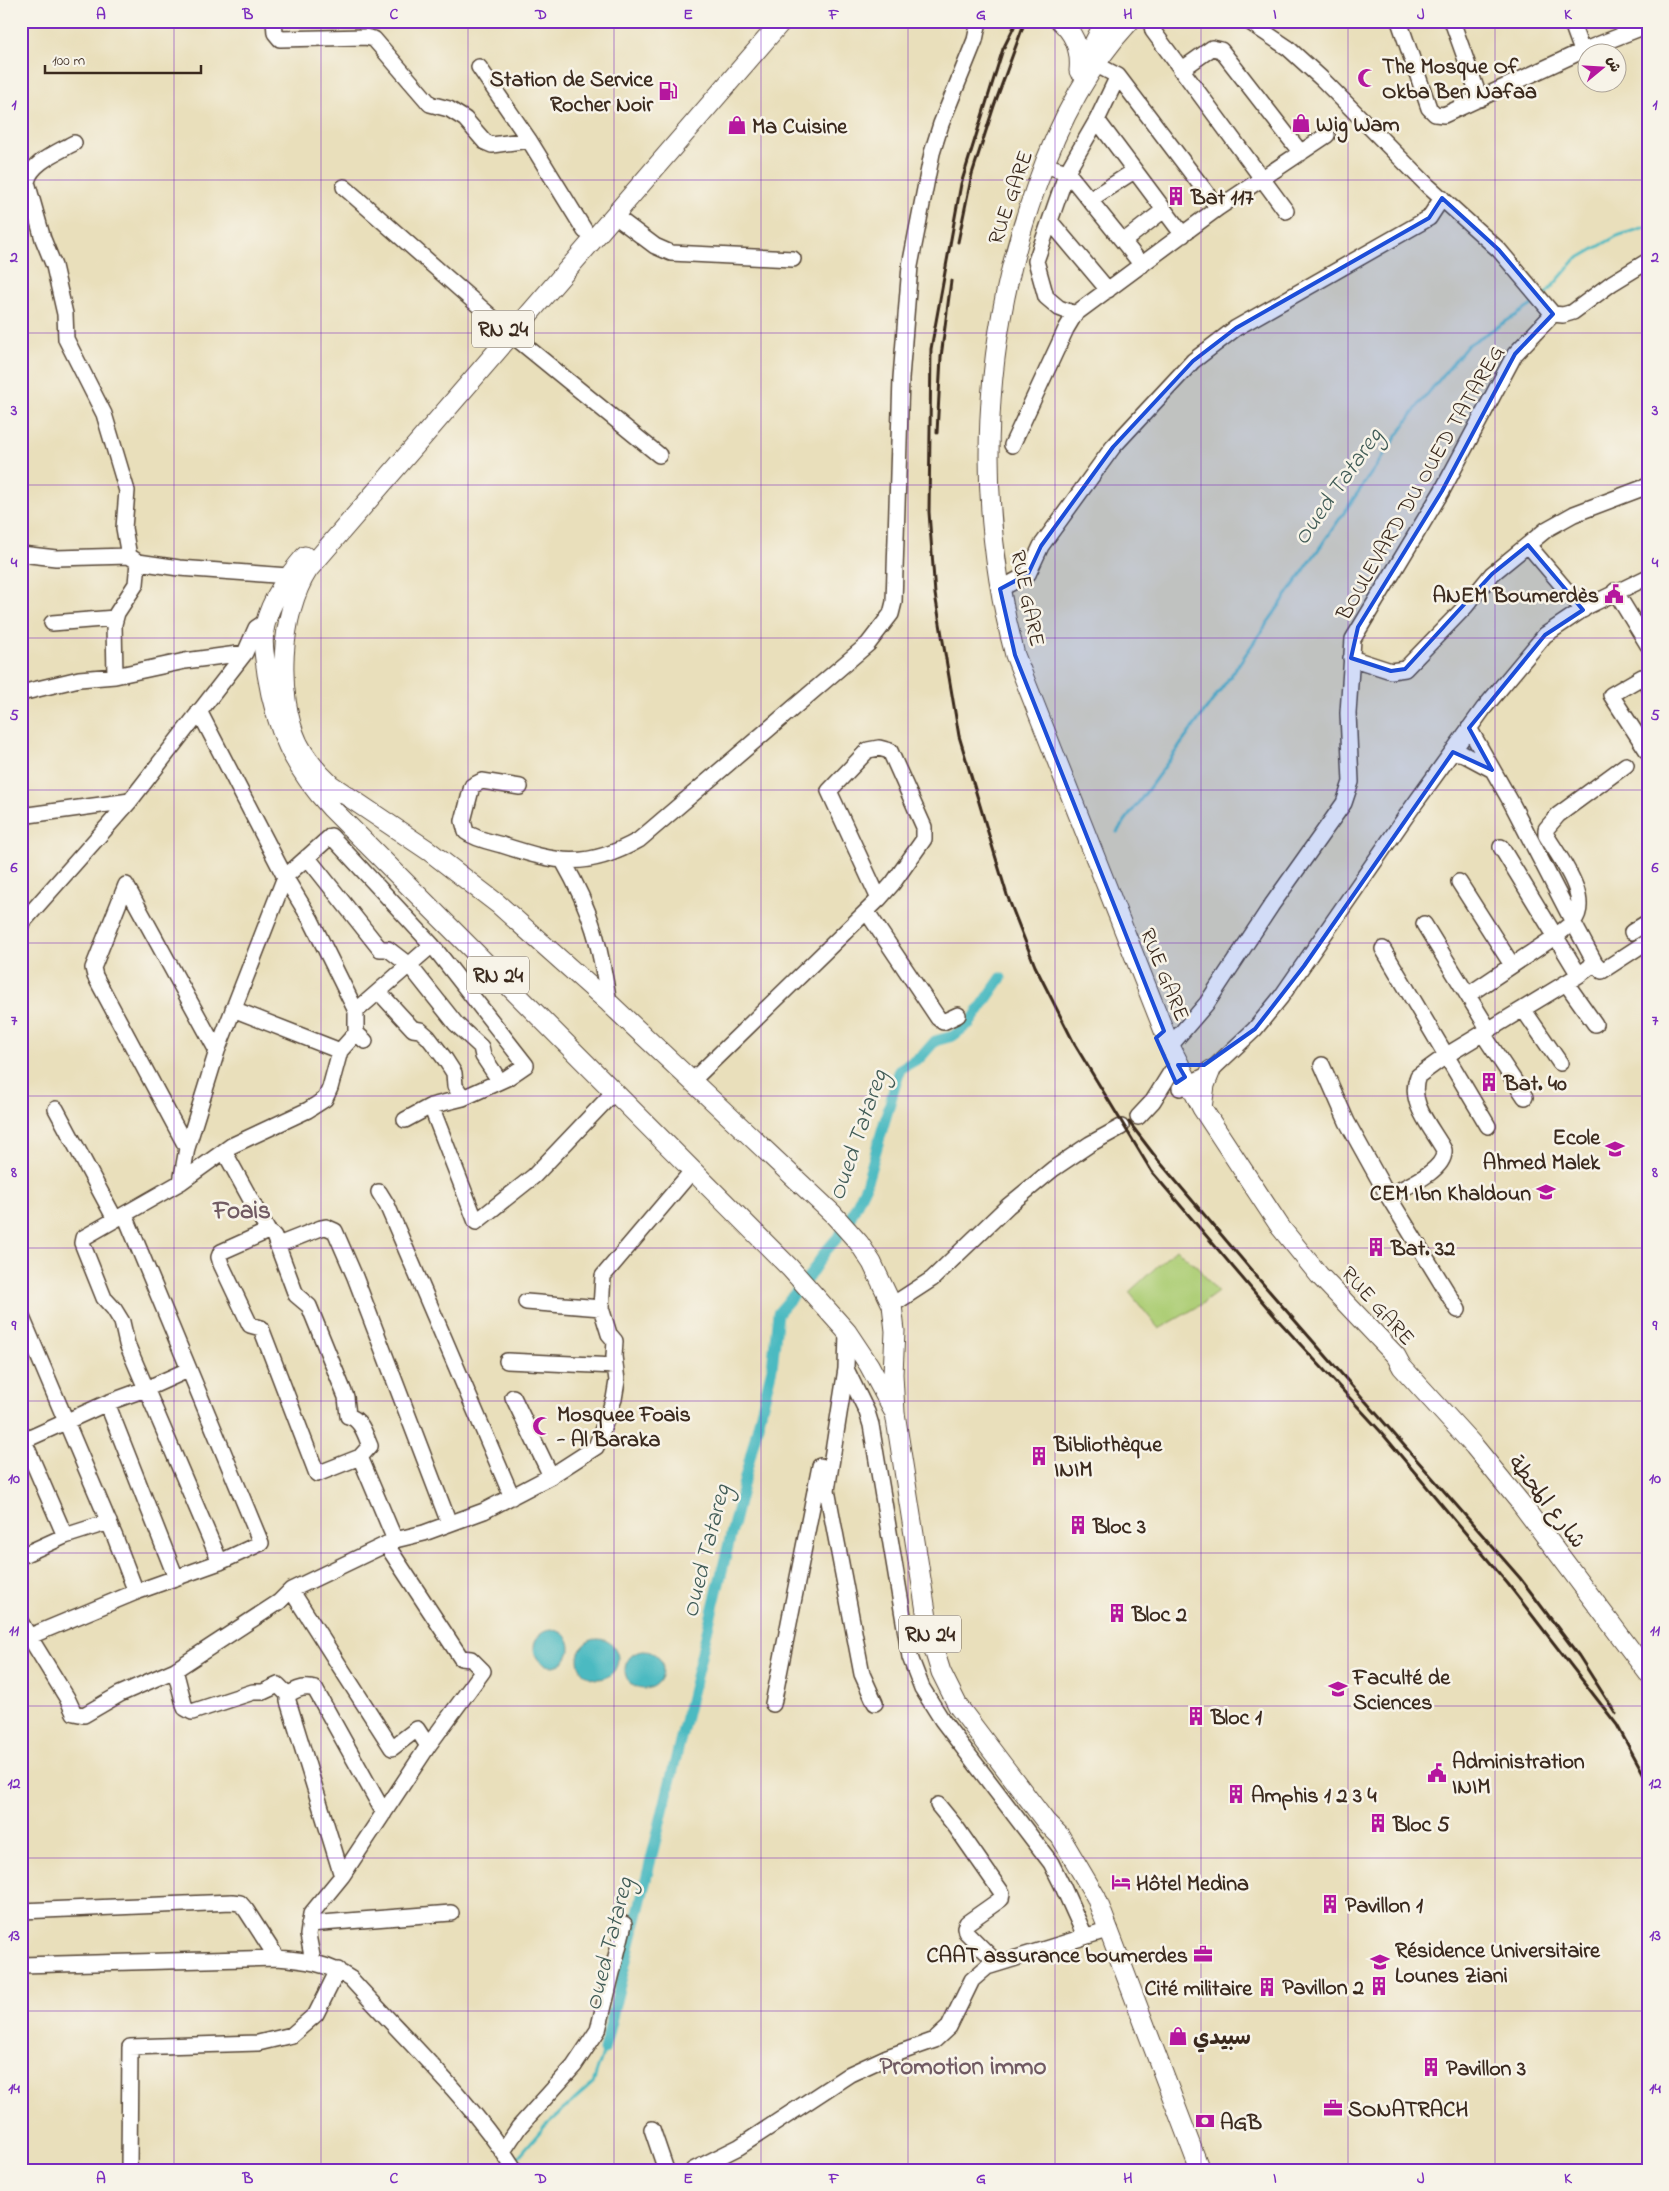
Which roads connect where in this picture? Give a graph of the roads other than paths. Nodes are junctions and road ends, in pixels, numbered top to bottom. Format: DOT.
graph roads {
  1 [pos="274,21"];
  2 [pos="767,21"];
  3 [pos="782,21"];
  4 [pos="979,21"];
  5 [pos="1105,21"];
  6 [pos="1130,21"];
  7 [pos="1151,21"];
  8 [pos="1248,21"];
  9 [pos="1399,21"];
  10 [pos="1452,21"];
  11 [pos="1571,21"];
  12 [pos="1068,23"];
  13 [pos="1637,26"];
  14 [pos="1579,42"];
  15 [pos="1600,42"];
  16 [pos="1576,53"];
  17 [pos="479,67"];
  18 [pos="1087,68"];
  19 [pos="1181,70"];
  20 [pos="1118,76"];
  21 [pos="1480,99"];
  22 [pos="1097,120"];
  23 [pos="1327,136"];
  24 [pos="529,140"];
  25 [pos="74,143"];
  26 [pos="1301,152"];
  27 [pos="1044,165"];
  28 [pos="1134,171"];
  29 [pos="1068,172"];
  30 [pos="1262,180"];
  31 [pos="344,187"];
  32 [pos="1442,198"];
  33 [pos="1091,199"];
  34 [pos="1218,208"];
  35 [pos="1164,210"];
  36 [pos="1286,212"];
  37 [pos="615,216"];
  38 [pos="1050,221"];
  39 [pos="585,231"];
  40 [pos="1182,236"];
  41 [pos="1124,241"];
  42 [pos="793,258"];
  43 [pos="1648,261"];
  44 [pos="1142,265"];
  45 [pos="1108,290"];
  46 [pos="1549,308"];
  47 [pos="1075,314"];
  48 [pos="508,332"];
  49 [pos="1012,445"];
  50 [pos="659,455"];
  51 [pos="1648,486"];
  52 [pos="1528,545"];
  53 [pos="21,554"];
  54 [pos="133,559"];
  55 [pos="288,576"];
  56 [pos="1648,576"];
  57 [pos="1000,589"];
  58 [pos="1615,591"];
  59 [pos="1583,610"];
  60 [pos="115,618"];
  61 [pos="266,622"];
  62 [pos="52,623"];
  63 [pos="288,627"];
  64 [pos="1648,645"];
  65 [pos="286,649"];
  66 [pos="254,651"];
  67 [pos="1351,658"];
  68 [pos="115,676"];
  69 [pos="1648,685"];
  70 [pos="21,693"];
  71 [pos="199,711"];
  72 [pos="1469,728"];
  73 [pos="1453,752"];
  74 [pos="1648,752"];
  75 [pos="1626,765"];
  76 [pos="1492,770"];
  77 [pos="520,788"];
  78 [pos="130,800"];
  79 [pos="21,816"];
  80 [pos="1501,846"];
  81 [pos="307,857"];
  82 [pos="563,862"];
  83 [pos="285,877"];
  84 [pos="1459,882"];
  85 [pos="879,899"];
  86 [pos="867,912"];
  87 [pos="1573,922"];
  88 [pos="1648,922"];
  89 [pos="21,924"];
  90 [pos="1424,924"];
  91 [pos="1632,932"];
  92 [pos="1556,936"];
  93 [pos="1648,941"];
  94 [pos="432,945"];
  95 [pos="1383,949"];
  96 [pos="1595,963"];
  97 [pos="410,966"];
  98 [pos="1512,966"];
  99 [pos="1573,979"];
  100 [pos="379,992"];
  101 [pos="1468,995"];
  102 [pos="610,1003"];
  103 [pos="233,1009"];
  104 [pos="1523,1009"];
  105 [pos="356,1011"];
  106 [pos="958,1015"];
  107 [pos="1595,1024"];
  108 [pos="1486,1032"];
  109 [pos="217,1051"];
  110 [pos="340,1051"];
  111 [pos="1448,1055"];
  112 [pos="1560,1063"];
  113 [pos="1174,1065"];
  114 [pos="1322,1065"];
  115 [pos="1207,1067"];
  116 [pos="499,1080"];
  117 [pos="692,1081"];
  118 [pos="614,1092"];
  119 [pos="1525,1097"];
  120 [pos="463,1098"];
  121 [pos="431,1106"];
  122 [pos="1202,1108"];
  123 [pos="56,1110"];
  124 [pos="1138,1117"];
  125 [pos="404,1120"];
  126 [pos="1488,1126"];
  127 [pos="1121,1127"];
  128 [pos="187,1148"];
  129 [pos="224,1150"];
  130 [pos="692,1171"];
  131 [pos="181,1182"];
  132 [pos="379,1192"];
  133 [pos="1388,1196"];
  134 [pos="120,1217"];
  135 [pos="268,1231"];
  136 [pos="278,1246"];
  137 [pos="526,1302"];
  138 [pos="892,1305"];
  139 [pos="601,1308"];
  140 [pos="1458,1310"];
  141 [pos="21,1315"];
  142 [pos="847,1332"];
  143 [pos="507,1361"];
  144 [pos="615,1366"];
  145 [pos="1402,1367"];
  146 [pos="846,1369"];
  147 [pos="188,1370"];
  148 [pos="148,1388"];
  149 [pos="843,1392"];
  150 [pos="513,1397"];
  151 [pos="107,1403"];
  152 [pos="895,1413"];
  153 [pos="66,1422"];
  154 [pos="23,1442"];
  155 [pos="360,1457"];
  156 [pos="551,1476"];
  157 [pos="512,1497"];
  158 [pos="108,1522"];
  159 [pos="449,1523"];
  160 [pos="64,1536"];
  161 [pos="390,1542"];
  162 [pos="21,1556"];
  163 [pos="220,1562"];
  164 [pos="176,1578"];
  165 [pos="291,1590"];
  166 [pos="136,1592"];
  167 [pos="25,1630"];
  168 [pos="175,1670"];
  169 [pos="1648,1673"];
  170 [pos="288,1695"];
  171 [pos="875,1703"];
  172 [pos="773,1704"];
  173 [pos="428,1746"];
  174 [pos="938,1805"];
  175 [pos="384,1813"];
  176 [pos="342,1876"];
  177 [pos="21,1911"];
  178 [pos="451,1913"];
  179 [pos="309,1924"];
  180 [pos="624,1924"];
  181 [pos="1098,1932"];
  182 [pos="277,1958"];
  183 [pos="313,1961"];
  184 [pos="996,1963"];
  185 [pos="21,1965"];
  186 [pos="338,1970"];
  187 [pos="652,2129"];
  188 [pos="503,2151"];
  189 [pos="129,2170"];
  190 [pos="515,2170"];
  191 [pos="666,2170"];
  192 [pos="693,2170"];
  193 [pos="1188,2170"];
  194 [pos="1200,2170"];
  1 -- 24 [label="street"];
  2 -- 39 [label="main road, RN 24"];
  3 -- 37 [label="main road, RN 24"];
  4 -- 82 [label="street"];
  5 -- 18 [label="main road, RUE GARE"];
  6 -- 18 [label="main road, RUE GARE"];
  7 -- 19 [label="street"];
  8 -- 32 [label="street"];
  9 -- 21 [label="street"];
  10 -- 21 [label="street"];
  11 -- 14 [label="street"];
  12 -- 18 [label="main road"];
  13 -- 15 [label="street"];
  16 -- 21 [label="street"];
  17 -- 24 [label="street"];
  18 -- 20 [label="street"];
  18 -- 27 [label="main road, RUE GARE"];
  18 -- 113 [label="main road, RUE GARE"];
  19 -- 26 [label="street"];
  19 -- 30 [label="street"];
  20 -- 22 [label="street"];
  20 -- 34 [label="street"];
  22 -- 28 [label="street"];
  22 -- 29 [label="street"];
  23 -- 26 [label="street"];
  24 -- 39 [label="street"];
  25 -- 54 [label="street"];
  26 -- 30 [label="street"];
  27 -- 29 [label="street"];
  27 -- 57 [label="main road, RUE GARE"];
  28 -- 33 [label="street"];
  28 -- 35 [label="street"];
  29 -- 33 [label="street"];
  29 -- 38 [label="street"];
  30 -- 34 [label="street"];
  30 -- 36 [label="street"];
  31 -- 48 [label="street"];
  32 -- 46 [label="street"];
  32 -- 57 [label="street"];
  33 -- 41 [label="street"];
  34 -- 40 [label="street"];
  35 -- 40 [label="street"];
  35 -- 41 [label="street"];
  37 -- 42 [label="street"];
  37 -- 48 [label="main road, RN 24"];
  38 -- 45 [label="street"];
  38 -- 47 [label="street"];
  39 -- 48 [label="main road, RN 24"];
  40 -- 44 [label="street"];
  41 -- 44 [label="street"];
  43 -- 46 [label="street"];
  44 -- 45 [label="street"];
  45 -- 47 [label="street"];
  46 -- 67 [label="street, BOULEVARD DU OUED TATAREG"];
  47 -- 49 [label="street"];
  48 -- 50 [label="street"];
  48 -- 55 [label="main road, RN 24"];
  48 -- 63 [label="main road, RN 24"];
  51 -- 52 [label="street"];
  52 -- 59 [label="street"];
  52 -- 67 [label="street"];
  53 -- 54 [label="street"];
  54 -- 55 [label="street"];
  54 -- 60 [label="street"];
  55 -- 61 [label="main road, RN 24"];
  56 -- 58 [label="street"];
  57 -- 113 [label="main road, RUE GARE"];
  58 -- 59 [label="street"];
  58 -- 64 [label="street"];
  59 -- 72 [label="street"];
  60 -- 62 [label="street"];
  60 -- 68 [label="street"];
  61 -- 63 [label="main road"];
  61 -- 66 [label="main road, RN 24"];
  63 -- 65 [label="main road, RN 24"];
  65 -- 66 [label="main road"];
  65 -- 102 [label="main road, RN 24"];
  66 -- 68 [label="street"];
  66 -- 71 [label="street"];
  66 -- 118 [label="main road, RN 24"];
  67 -- 113 [label="street, BOULEVARD DU OUED TATAREG"];
  68 -- 70 [label="street"];
  69 -- 74 [label="street"];
  71 -- 78 [label="street"];
  71 -- 83 [label="street"];
  72 -- 73 [label="street"];
  72 -- 76 [label="street"];
  73 -- 76 [label="street"];
  73 -- 115 [label="street"];
  75 -- 87 [label="street"];
  76 -- 87 [label="street"];
  77 -- 82 [label="street"];
  78 -- 79 [label="street"];
  78 -- 89 [label="street"];
  80 -- 92 [label="street"];
  81 -- 83 [label="street"];
  81 -- 94 [label="street"];
  81 -- 97 [label="street"];
  82 -- 102 [label="street"];
  83 -- 103 [label="street"];
  83 -- 105 [label="street"];
  84 -- 98 [label="street"];
  85 -- 85 [label="street"];
  85 -- 86 [label="street"];
  86 -- 106 [label="street"];
  86 -- 117 [label="street"];
  87 -- 92 [label="street"];
  87 -- 96 [label="street"];
  88 -- 91 [label="street"];
  90 -- 101 [label="street"];
  92 -- 98 [label="street"];
  92 -- 99 [label="street"];
  93 -- 96 [label="street"];
  94 -- 97 [label="street"];
  94 -- 116 [label="street"];
  95 -- 111 [label="street"];
  96 -- 99 [label="street"];
  97 -- 100 [label="street"];
  97 -- 116 [label="street"];
  98 -- 101 [label="street"];
  99 -- 104 [label="street"];
  99 -- 107 [label="street"];
  100 -- 105 [label="street"];
  100 -- 120 [label="street"];
  101 -- 108 [label="street"];
  102 -- 117 [label="main road, RN 24"];
  103 -- 109 [label="street"];
  103 -- 110 [label="street"];
  104 -- 108 [label="street"];
  104 -- 112 [label="street"];
  105 -- 110 [label="street"];
  108 -- 111 [label="street"];
  108 -- 119 [label="street"];
  109 -- 128 [label="street"];
  109 -- 128 [label="street"];
  110 -- 129 [label="street"];
  111 -- 126 [label="street"];
  111 -- 133 [label="street"];
  113 -- 115 [label="main road"];
  113 -- 122 [label="main road, RUE GARE"];
  113 -- 124 [label="street, BOULEVARD DU OUED TATAREG"];
  113 -- 145 [label="main road, RUE GARE"];
  114 -- 133 [label="street"];
  115 -- 122 [label="main road"];
  116 -- 120 [label="street"];
  117 -- 138 [label="main road, RN 24"];
  118 -- 121 [label="street"];
  118 -- 130 [label="main road, RN 24"];
  120 -- 121 [label="street"];
  121 -- 125 [label="street"];
  122 -- 145 [label="main road, RUE GARE"];
  123 -- 134 [label="street"];
  127 -- 138 [label="street"];
  128 -- 131 [label="street"];
  129 -- 131 [label="street"];
  129 -- 135 [label="street"];
  130 -- 139 [label="street"];
  130 -- 142 [label="main road, RN 24"];
  131 -- 134 [label="street"];
  132 -- 157 [label="street"];
  133 -- 140 [label="street"];
  134 -- 147 [label="street"];
  134 -- 148 [label="street"];
  135 -- 136 [label="street"];
  135 -- 155 [label="street"];
  136 -- 155 [label="street"];
  136 -- 159 [label="street"];
  137 -- 139 [label="street"];
  138 -- 152 [label="main road, RN 24"];
  139 -- 144 [label="street"];
  141 -- 153 [label="street"];
  142 -- 146 [label="street"];
  142 -- 152 [label="main road, RN 24"];
  143 -- 144 [label="street"];
  144 -- 156 [label="street"];
  145 -- 169 [label="main road, شارع المحطة"];
  146 -- 149 [label="street"];
  146 -- 181 [label="street"];
  147 -- 148 [label="street"];
  147 -- 163 [label="street"];
  148 -- 151 [label="street"];
  148 -- 163 [label="street"];
  149 -- 171 [label="street"];
  149 -- 172 [label="street"];
  150 -- 156 [label="street"];
  151 -- 153 [label="street"];
  151 -- 164 [label="street"];
  152 -- 181 [label="main road, RN 24"];
  153 -- 154 [label="street"];
  153 -- 158 [label="street"];
  154 -- 160 [label="street"];
  155 -- 161 [label="street"];
  156 -- 157 [label="street"];
  157 -- 159 [label="street"];
  158 -- 160 [label="street"];
  158 -- 166 [label="street"];
  159 -- 161 [label="street"];
  160 -- 162 [label="street"];
  161 -- 165 [label="street"];
  161 -- 173 [label="street"];
  163 -- 164 [label="street"];
  164 -- 166 [label="street"];
  165 -- 168 [label="street"];
  165 -- 173 [label="street"];
  166 -- 167 [label="street"];
  167 -- 168 [label="street"];
  168 -- 170 [label="street"];
  170 -- 175 [label="street"];
  170 -- 176 [label="street"];
  173 -- 175 [label="street"];
  174 -- 184 [label="street"];
  175 -- 176 [label="street"];
  176 -- 179 [label="street"];
  177 -- 182 [label="street"];
  178 -- 179 [label="street"];
  179 -- 183 [label="street"];
  180 -- 188 [label="street"];
  181 -- 184 [label="street"];
  181 -- 193 [label="main road, RN 24"];
  181 -- 194 [label="main road, RN 24"];
  182 -- 183 [label="street"];
  182 -- 185 [label="street"];
  183 -- 186 [label="street"];
  184 -- 192 [label="street"];
  186 -- 188 [label="street"];
  186 -- 189 [label="street"];
  187 -- 191 [label="street"];
  188 -- 190 [label="street"];
}
